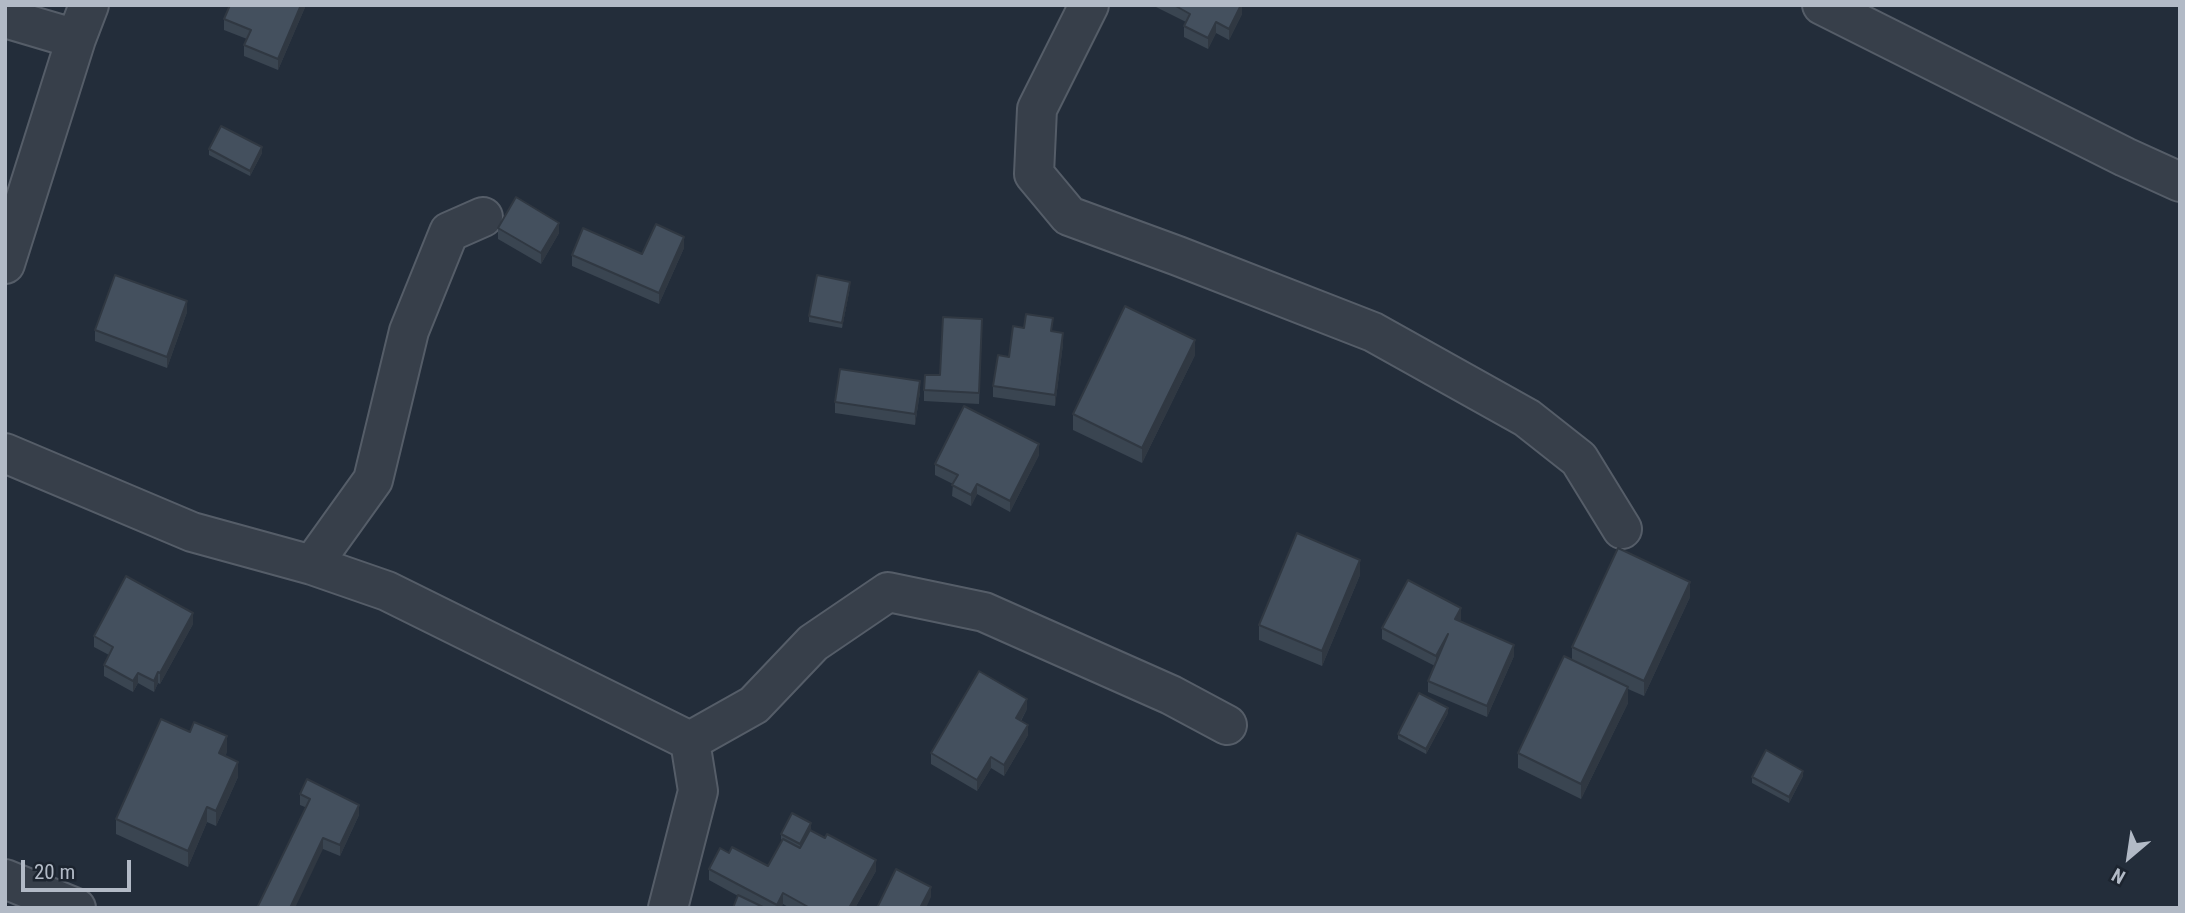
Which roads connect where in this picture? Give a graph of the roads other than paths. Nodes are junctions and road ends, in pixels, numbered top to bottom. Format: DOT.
graph roads {
  1 [pos="1089,5"];
  2 [pos="1822,5"];
  3 [pos="5,18"];
  4 [pos="82,22"];
  5 [pos="2180,182"];
  6 [pos="483,217"];
  7 [pos="5,264"];
  8 [pos="5,453"];
  9 [pos="1622,529"];
  10 [pos="312,565"];
  11 [pos="1227,725"];
  12 [pos="690,741"];
  13 [pos="5,879"];
  14 [pos="76,908"];
  15 [pos="668,908"];
  1 -- 9 [label="street"];
  2 -- 5 [label="street"];
  3 -- 4 [label="street"];
  4 -- 7 [label="street"];
  6 -- 10 [label="street"];
  8 -- 10 [label="street"];
  10 -- 12 [label="street"];
  11 -- 12 [label="street"];
  12 -- 15 [label="street"];
  13 -- 14 [label="street"];
}
